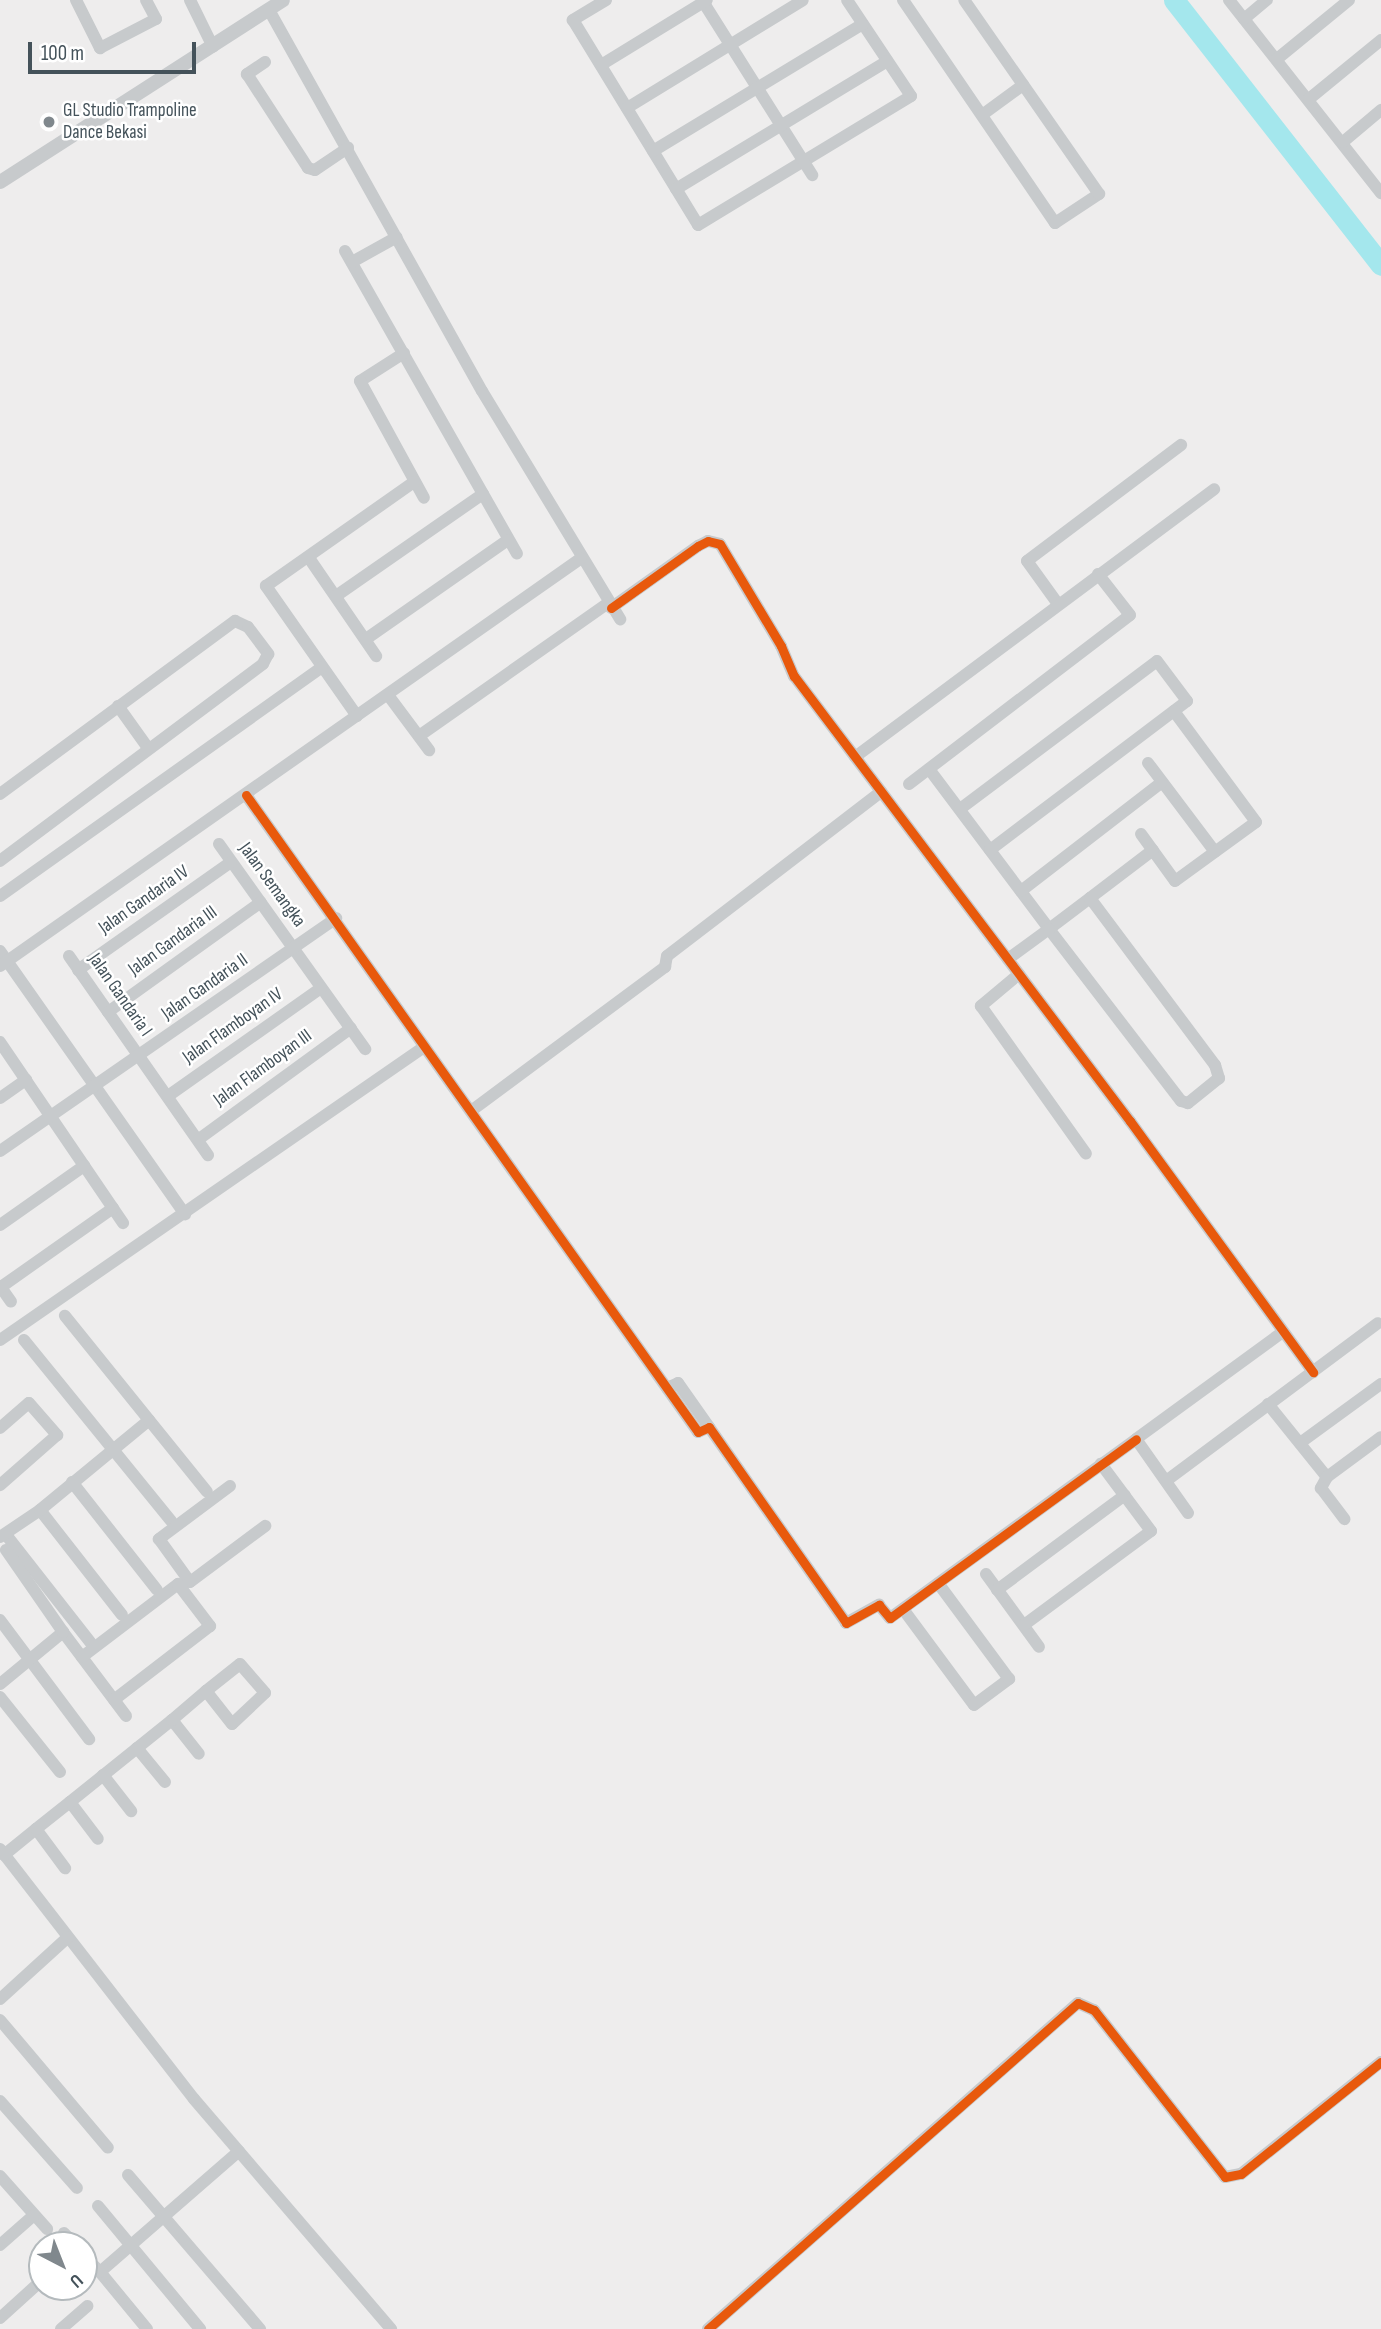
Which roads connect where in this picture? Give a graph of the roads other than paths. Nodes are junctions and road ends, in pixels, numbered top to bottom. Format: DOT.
graph roads {
  1 [pos="76,0"];
  2 [pos="146,0"];
  3 [pos="190,0"];
  4 [pos="606,0"];
  5 [pos="803,0"];
  6 [pos="847,0"];
  7 [pos="903,0"];
  8 [pos="964,0"];
  9 [pos="1229,0"];
  10 [pos="1267,0"];
  11 [pos="1349,0"];
  12 [pos="704,1"];
  13 [pos="276,6"];
  14 [pos="1244,19"];
  15 [pos="863,24"];
  16 [pos="1381,40"];
  17 [pos="730,45"];
  18 [pos="213,47"];
  19 [pos="1277,59"];
  20 [pos="887,61"];
  21 [pos="265,62"];
  22 [pos="601,65"];
  23 [pos="1023,85"];
  24 [pos="757,88"];
  25 [pos="1309,99"];
  26 [pos="627,108"];
  27 [pos="1381,110"];
  28 [pos="982,115"];
  29 [pos="780,125"];
  30 [pos="1343,142"];
  31 [pos="348,148"];
  32 [pos="653,151"];
  33 [pos="803,162"];
  34 [pos="812,175"];
  35 [pos="0,181"];
  36 [pos="1378,183"];
  37 [pos="676,188"];
  38 [pos="397,237"];
  39 [pos="404,353"];
  40 [pos="1181,445"];
  41 [pos="414,482"];
  42 [pos="1214,489"];
  43 [pos="483,494"];
  44 [pos="424,498"];
  45 [pos="508,540"];
  46 [pos="517,554"];
  47 [pos="309,558"];
  48 [pos="580,559"];
  49 [pos="1098,574"];
  50 [pos="336,596"];
  51 [pos="1058,604"];
  52 [pos="610,606"];
  53 [pos="620,620"];
  54 [pos="366,639"];
  55 [pos="376,656"];
  56 [pos="322,667"];
  57 [pos="388,695"];
  58 [pos="118,706"];
  59 [pos="1174,711"];
  60 [pos="357,716"];
  61 [pos="419,736"];
  62 [pos="148,748"];
  63 [pos="429,750"];
  64 [pos="855,757"];
  65 [pos="1148,763"];
  66 [pos="929,769"];
  67 [pos="1162,782"];
  68 [pos="909,784"];
  69 [pos="881,792"];
  70 [pos="0,794"];
  71 [pos="246,795"];
  72 [pos="960,809"];
  73 [pos="1141,834"];
  74 [pos="219,845"];
  75 [pos="990,850"];
  76 [pos="1153,850"];
  77 [pos="1215,852"];
  78 [pos="0,860"];
  79 [pos="231,862"];
  80 [pos="1021,891"];
  81 [pos="0,896"];
  82 [pos="1090,898"];
  83 [pos="261,902"];
  84 [pos="336,918"];
  85 [pos="1049,929"];
  86 [pos="293,947"];
  87 [pos="69,956"];
  88 [pos="2,959"];
  89 [pos="1008,959"];
  90 [pos="78,970"];
  91 [pos="1019,974"];
  92 [pos="321,988"];
  93 [pos="108,1012"];
  94 [pos="351,1028"];
  95 [pos="0,1042"];
  96 [pos="424,1047"];
  97 [pos="365,1049"];
  98 [pos="139,1057"];
  99 [pos="26,1080"];
  100 [pos="95,1084"];
  101 [pos="168,1096"];
  102 [pos="0,1098"];
  103 [pos="471,1111"];
  104 [pos="52,1113"];
  105 [pos="198,1139"];
  106 [pos="0,1151"];
  107 [pos="1086,1154"];
  108 [pos="208,1155"];
  109 [pos="84,1166"];
  110 [pos="113,1208"];
  111 [pos="185,1214"];
  112 [pos="123,1223"];
  113 [pos="0,1225"];
  114 [pos="0,1287"];
  115 [pos="12,1302"];
  116 [pos="65,1316"];
  117 [pos="1378,1324"];
  118 [pos="1283,1332"];
  119 [pos="0,1340"];
  120 [pos="24,1340"];
  121 [pos="1313,1372"];
  122 [pos="1381,1384"];
  123 [pos="1268,1404"];
  124 [pos="149,1420"];
  125 [pos="0,1429"];
  126 [pos="1381,1437"];
  127 [pos="1136,1439"];
  128 [pos="1300,1443"];
  129 [pos="114,1449"];
  130 [pos="1101,1464"];
  131 [pos="1327,1477"];
  132 [pos="1166,1481"];
  133 [pos="72,1482"];
  134 [pos="0,1485"];
  135 [pos="230,1486"];
  136 [pos="207,1492"];
  137 [pos="1125,1495"];
  138 [pos="40,1510"];
  139 [pos="1188,1513"];
  140 [pos="1344,1519"];
  141 [pos="171,1521"];
  142 [pos="265,1526"];
  143 [pos="4,1536"];
  144 [pos="6,1550"];
  145 [pos="986,1574"];
  146 [pos="184,1583"];
  147 [pos="938,1583"];
  148 [pos="158,1590"];
  149 [pos="998,1590"];
  150 [pos="903,1609"];
  151 [pos="122,1615"];
  152 [pos="0,1620"];
  153 [pos="1024,1625"];
  154 [pos="63,1632"];
  155 [pos="90,1642"];
  156 [pos="1040,1647"];
  157 [pos="82,1657"];
  158 [pos="30,1660"];
  159 [pos="0,1684"];
  160 [pos="206,1691"];
  161 [pos="0,1697"];
  162 [pos="114,1700"];
  163 [pos="126,1716"];
  164 [pos="172,1720"];
  165 [pos="89,1739"];
  166 [pos="137,1748"];
  167 [pos="199,1754"];
  168 [pos="60,1772"];
  169 [pos="103,1774"];
  170 [pos="165,1782"];
  171 [pos="70,1802"];
  172 [pos="131,1811"];
  173 [pos="36,1829"];
  174 [pos="98,1839"];
  175 [pos="2,1852"];
  176 [pos="65,1868"];
  177 [pos="65,1936"];
  178 [pos="35,1961"];
  179 [pos="0,1989"];
  180 [pos="0,1999"];
  181 [pos="0,2020"];
  182 [pos="1381,2062"];
  183 [pos="0,2101"];
  184 [pos="108,2148"];
  185 [pos="239,2151"];
  186 [pos="128,2175"];
  187 [pos="0,2176"];
  188 [pos="77,2188"];
  189 [pos="98,2206"];
  190 [pos="34,2215"];
  191 [pos="162,2216"];
  192 [pos="47,2229"];
  193 [pos="0,2245"];
  194 [pos="130,2245"];
  195 [pos="100,2272"];
  196 [pos="28,2293"];
  197 [pos="87,2306"];
  198 [pos="0,2318"];
  199 [pos="61,2329"];
  200 [pos="147,2329"];
  201 [pos="201,2329"];
  202 [pos="260,2329"];
  203 [pos="391,2329"];
  204 [pos="708,2329"];
  1 -- 2 [label="street"];
  3 -- 18 [label="street"];
  4 -- 22 [label="street"];
  5 -- 17 [label="street"];
  6 -- 15 [label="street"];
  7 -- 28 [label="street"];
  8 -- 23 [label="street"];
  9 -- 14 [label="street"];
  10 -- 14 [label="street"];
  11 -- 19 [label="street"];
  12 -- 17 [label="street"];
  12 -- 22 [label="street"];
  13 -- 18 [label="street"];
  13 -- 31 [label="street"];
  14 -- 19 [label="street"];
  15 -- 20 [label="street"];
  15 -- 24 [label="street"];
  16 -- 25 [label="street"];
  17 -- 24 [label="street"];
  17 -- 26 [label="street"];
  18 -- 35 [label="street"];
  19 -- 25 [label="street"];
  20 -- 29 [label="street"];
  20 -- 33 [label="street"];
  21 -- 31 [label="street"];
  22 -- 26 [label="street"];
  23 -- 28 [label="street"];
  23 -- 28 [label="street"];
  24 -- 29 [label="street"];
  24 -- 32 [label="street"];
  25 -- 30 [label="street"];
  26 -- 32 [label="street"];
  27 -- 30 [label="street"];
  29 -- 33 [label="street"];
  29 -- 37 [label="street"];
  30 -- 36 [label="street"];
  31 -- 38 [label="street"];
  32 -- 37 [label="street"];
  33 -- 34 [label="street"];
  33 -- 37 [label="street"];
  38 -- 39 [label="street"];
  38 -- 48 [label="street"];
  39 -- 41 [label="street"];
  39 -- 43 [label="street"];
  40 -- 51 [label="street"];
  41 -- 44 [label="street"];
  41 -- 47 [label="street"];
  42 -- 49 [label="street"];
  43 -- 45 [label="street"];
  43 -- 50 [label="street"];
  45 -- 46 [label="street"];
  45 -- 54 [label="street"];
  47 -- 50 [label="street"];
  47 -- 56 [label="street"];
  48 -- 52 [label="street"];
  48 -- 57 [label="street"];
  49 -- 51 [label="street"];
  49 -- 66 [label="street"];
  50 -- 54 [label="street"];
  51 -- 64 [label="street"];
  52 -- 53 [label="street"];
  52 -- 61 [label="street"];
  52 -- 64 [label="street"];
  54 -- 55 [label="street"];
  56 -- 60 [label="street"];
  56 -- 81 [label="street"];
  57 -- 60 [label="street"];
  57 -- 61 [label="street"];
  58 -- 62 [label="street"];
  58 -- 62 [label="street"];
  58 -- 70 [label="street"];
  59 -- 72 [label="street"];
  59 -- 75 [label="street"];
  59 -- 77 [label="street"];
  60 -- 71 [label="street"];
  61 -- 63 [label="street"];
  62 -- 78 [label="street"];
  64 -- 69 [label="street"];
  65 -- 67 [label="street"];
  66 -- 68 [label="street"];
  66 -- 72 [label="street"];
  67 -- 77 [label="street"];
  67 -- 80 [label="street"];
  69 -- 89 [label="street"];
  69 -- 103 [label="street"];
  71 -- 84 [label="street"];
  71 -- 88 [label="street"];
  72 -- 75 [label="street"];
  73 -- 76 [label="street"];
  74 -- 79 [label="street, Jalan Semangka"];
  75 -- 80 [label="street"];
  76 -- 77 [label="street"];
  76 -- 82 [label="street"];
  79 -- 83 [label="street, Jalan Semangka"];
  79 -- 90 [label="street, Jalan Gandaria IV"];
  80 -- 85 [label="street"];
  82 -- 85 [label="street"];
  82 -- 85 [label="street"];
  83 -- 86 [label="street, Jalan Semangka"];
  83 -- 93 [label="street, Jalan Gandaria III"];
  84 -- 86 [label="street, Jalan Gandaria II"];
  84 -- 96 [label="street"];
  85 -- 89 [label="street"];
  86 -- 92 [label="street, Jalan Semangka"];
  86 -- 98 [label="street, Jalan Gandaria II"];
  87 -- 90 [label="street, Jalan Gandaria I"];
  88 -- 100 [label="street"];
  89 -- 91 [label="street"];
  90 -- 93 [label="street, Jalan Gandaria I"];
  91 -- 107 [label="street"];
  91 -- 118 [label="street"];
  92 -- 94 [label="street, Jalan Semangka"];
  92 -- 101 [label="street, Jalan Flamboyan IV"];
  93 -- 98 [label="street, Jalan Gandaria I"];
  94 -- 97 [label="street, Jalan Semangka"];
  94 -- 105 [label="street, Jalan Flamboyan III"];
  95 -- 99 [label="street"];
  96 -- 103 [label="street"];
  96 -- 111 [label="street"];
  98 -- 100 [label="street, Jalan Gandaria II"];
  98 -- 101 [label="street, Jalan Gandaria I"];
  99 -- 102 [label="street"];
  99 -- 104 [label="street"];
  100 -- 104 [label="street, Jalan Gandaria II"];
  100 -- 111 [label="street"];
  101 -- 105 [label="street, Jalan Gandaria I"];
  103 -- 150 [label="street"];
  104 -- 106 [label="street, Jalan Gandaria II"];
  104 -- 109 [label="street"];
  105 -- 108 [label="street, Jalan Gandaria I"];
  109 -- 110 [label="street"];
  109 -- 113 [label="street"];
  110 -- 112 [label="street"];
  110 -- 114 [label="street"];
  111 -- 119 [label="street"];
  114 -- 115 [label="street"];
  116 -- 124 [label="street"];
  117 -- 121 [label="street"];
  118 -- 121 [label="street"];
  118 -- 127 [label="street"];
  120 -- 129 [label="street"];
  121 -- 123 [label="street"];
  122 -- 128 [label="street"];
  123 -- 128 [label="street"];
  123 -- 132 [label="street"];
  124 -- 129 [label="street"];
  124 -- 136 [label="street"];
  125 -- 134 [label="street"];
  126 -- 131 [label="street"];
  127 -- 130 [label="street"];
  127 -- 132 [label="street"];
  128 -- 131 [label="street"];
  129 -- 133 [label="street"];
  129 -- 141 [label="street"];
  130 -- 137 [label="street"];
  130 -- 147 [label="street"];
  131 -- 140 [label="street"];
  132 -- 139 [label="street"];
  133 -- 138 [label="street"];
  133 -- 148 [label="street"];
  135 -- 146 [label="street"];
  137 -- 149 [label="street"];
  137 -- 153 [label="street"];
  138 -- 143 [label="street"];
  138 -- 151 [label="street"];
  142 -- 146 [label="street"];
  143 -- 155 [label="street"];
  144 -- 154 [label="street"];
  145 -- 149 [label="street"];
  146 -- 157 [label="street"];
  146 -- 162 [label="street"];
  147 -- 150 [label="street"];
  147 -- 150 [label="street"];
  149 -- 153 [label="street"];
  152 -- 158 [label="street"];
  153 -- 156 [label="street"];
  154 -- 157 [label="street"];
  154 -- 158 [label="street"];
  157 -- 162 [label="street"];
  158 -- 159 [label="street"];
  158 -- 165 [label="street"];
  160 -- 160 [label="street"];
  160 -- 164 [label="street"];
  161 -- 168 [label="street"];
  162 -- 163 [label="street"];
  164 -- 166 [label="street"];
  164 -- 167 [label="street"];
  166 -- 169 [label="street"];
  166 -- 170 [label="street"];
  169 -- 171 [label="street"];
  169 -- 172 [label="street"];
  171 -- 173 [label="street"];
  171 -- 174 [label="street"];
  173 -- 175 [label="street"];
  173 -- 176 [label="street"];
  175 -- 177 [label="street"];
  177 -- 178 [label="street"];
  177 -- 185 [label="street"];
  178 -- 179 [label="street"];
  178 -- 180 [label="street"];
  181 -- 184 [label="street"];
  182 -- 204 [label="street"];
  183 -- 188 [label="street"];
  185 -- 191 [label="street"];
  185 -- 203 [label="street"];
  186 -- 191 [label="street"];
  187 -- 190 [label="street"];
  189 -- 194 [label="street"];
  190 -- 192 [label="street"];
  190 -- 193 [label="street"];
  191 -- 194 [label="street"];
  191 -- 202 [label="street"];
  194 -- 195 [label="street"];
  194 -- 201 [label="street"];
  195 -- 200 [label="street"];
  196 -- 198 [label="street"];
  197 -- 199 [label="street"];
}
